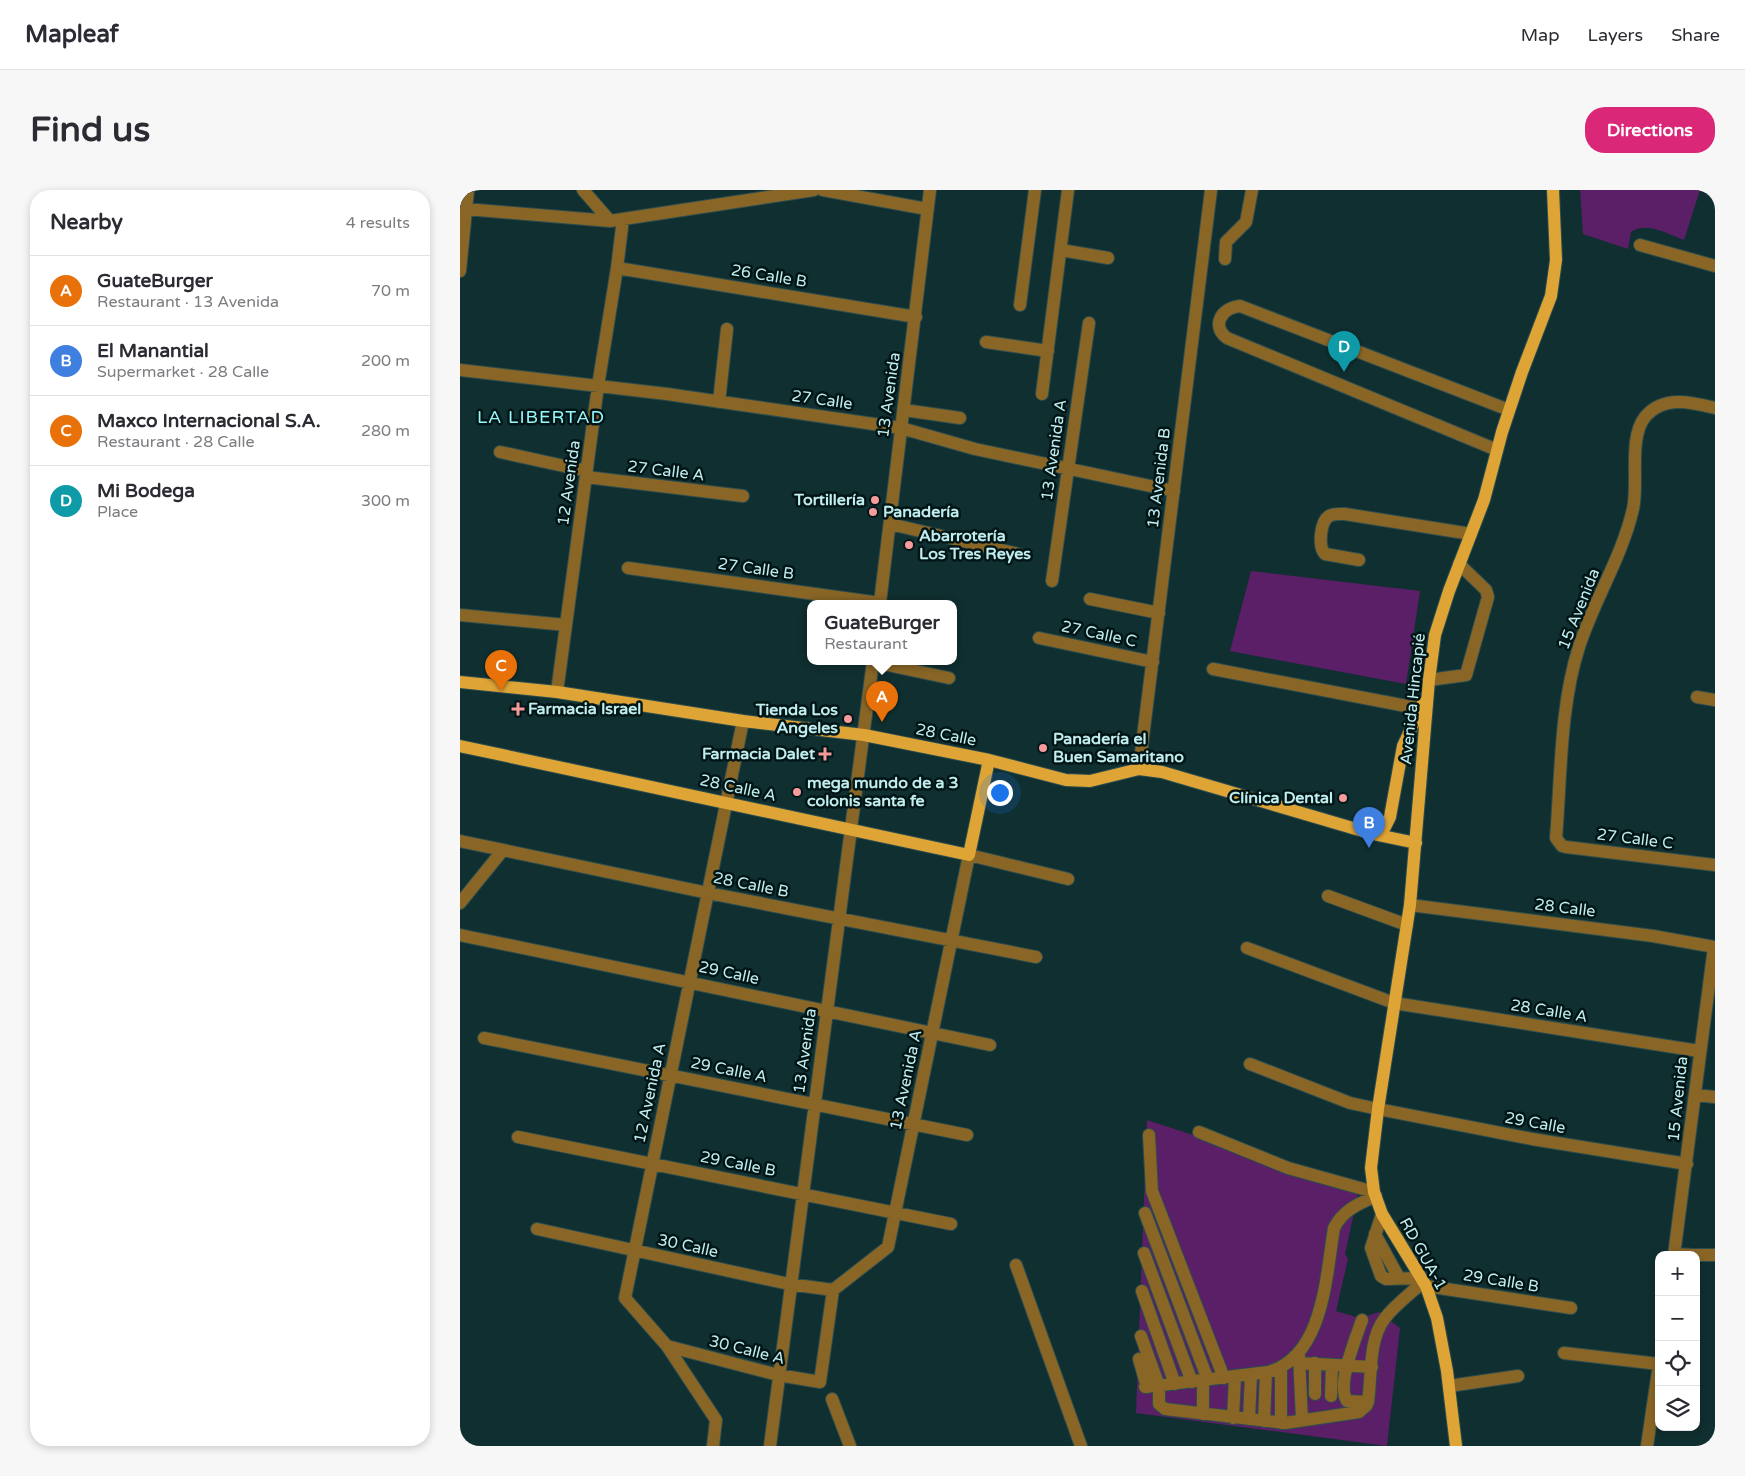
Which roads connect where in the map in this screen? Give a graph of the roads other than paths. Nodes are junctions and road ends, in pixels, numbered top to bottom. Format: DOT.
graph roads {
  1 [pos="468,190"];
  2 [pos="583,190"];
  3 [pos="814,190"];
  4 [pos="823,190"];
  5 [pos="930,190"];
  6 [pos="1035,190"];
  7 [pos="1068,190"];
  8 [pos="1211,190"];
  9 [pos="1252,190"];
  10 [pos="1553,190"];
  11 [pos="466,209"];
  12 [pos="928,209"];
  13 [pos="623,218"];
  14 [pos="610,221"];
  15 [pos="1640,245"];
  16 [pos="1061,250"];
  17 [pos="1108,258"];
  18 [pos="1225,259"];
  19 [pos="1715,266"];
  20 [pos="617,268"];
  21 [pos="460,271"];
  22 [pos="1020,304"];
  23 [pos="916,317"];
  24 [pos="1089,323"];
  25 [pos="727,329"];
  26 [pos="986,342"];
  27 [pos="1048,351"];
  28 [pos="460,370"];
  29 [pos="598,386"];
  30 [pos="1042,394"];
  31 [pos="719,402"];
  32 [pos="1715,408"];
  33 [pos="904,410"];
  34 [pos="1509,410"];
  35 [pos="960,418"];
  36 [pos="901,428"];
  37 [pos="1497,450"];
  38 [pos="500,452"];
  39 [pos="1067,468"];
  40 [pos="586,474"];
  41 [pos="1174,491"];
  42 [pos="743,496"];
  43 [pos="890,524"];
  44 [pos="1471,534"];
  45 [pos="1018,554"];
  46 [pos="1359,560"];
  47 [pos="1459,564"];
  48 [pos="628,568"];
  49 [pos="1052,581"];
  50 [pos="1090,598"];
  51 [pos="858,600"];
  52 [pos="880,600"];
  53 [pos="1159,613"];
  54 [pos="460,614"];
  55 [pos="566,625"];
  56 [pos="1039,638"];
  57 [pos="1152,662"];
  58 [pos="873,665"];
  59 [pos="891,665"];
  60 [pos="1213,669"];
  61 [pos="949,678"];
  62 [pos="460,682"];
  63 [pos="1429,682"];
  64 [pos="557,692"];
  65 [pos="1697,697"];
  66 [pos="1715,700"];
  67 [pos="1422,709"];
  68 [pos="743,721"];
  69 [pos="864,736"];
  70 [pos="460,746"];
  71 [pos="988,760"];
  72 [pos="1139,769"];
  73 [pos="726,802"];
  74 [pos="850,828"];
  75 [pos="1373,834"];
  76 [pos="1556,838"];
  77 [pos="460,841"];
  78 [pos="1416,843"];
  79 [pos="502,850"];
  80 [pos="969,855"];
  81 [pos="1714,862"];
  82 [pos="1068,879"];
  83 [pos="708,893"];
  84 [pos="1328,896"];
  85 [pos="460,903"];
  86 [pos="1410,905"];
  87 [pos="839,919"];
  88 [pos="1407,925"];
  89 [pos="460,935"];
  90 [pos="952,941"];
  91 [pos="1714,947"];
  92 [pos="1247,948"];
  93 [pos="1036,958"];
  94 [pos="689,982"];
  95 [pos="1394,1004"];
  96 [pos="827,1010"];
  97 [pos="933,1033"];
  98 [pos="1709,1035"];
  99 [pos="484,1038"];
  100 [pos="990,1044"];
  101 [pos="1700,1051"];
  102 [pos="1250,1064"];
  103 [pos="670,1075"];
  104 [pos="1695,1095"];
  105 [pos="1715,1096"];
  106 [pos="814,1104"];
  107 [pos="1378,1109"];
  108 [pos="914,1124"];
  109 [pos="1199,1132"];
  110 [pos="968,1135"];
  111 [pos="1149,1135"];
  112 [pos="518,1137"];
  113 [pos="652,1163"];
  114 [pos="1687,1164"];
  115 [pos="804,1193"];
  116 [pos="1375,1194"];
  117 [pos="896,1211"];
  118 [pos="1145,1214"];
  119 [pos="1382,1214"];
  120 [pos="951,1224"];
  121 [pos="537,1230"];
  122 [pos="1174,1248"];
  123 [pos="634,1251"];
  124 [pos="1674,1251"];
  125 [pos="1160,1252"];
  126 [pos="1144,1253"];
  127 [pos="1700,1255"];
  128 [pos="1715,1255"];
  129 [pos="1016,1265"];
  130 [pos="1423,1282"];
  131 [pos="789,1284"];
  132 [pos="1172,1286"];
  133 [pos="834,1290"];
  134 [pos="1142,1291"];
  135 [pos="1158,1292"];
  136 [pos="1571,1308"];
  137 [pos="1362,1320"];
  138 [pos="1191,1335"];
  139 [pos="1141,1336"];
  140 [pos="1176,1340"];
  141 [pos="667,1346"];
  142 [pos="1564,1353"];
  143 [pos="1299,1357"];
  144 [pos="1315,1364"];
  145 [pos="1332,1364"];
  146 [pos="1655,1364"];
  147 [pos="1346,1365"];
  148 [pos="1372,1367"];
  149 [pos="1281,1369"];
  150 [pos="1266,1373"];
  151 [pos="778,1375"];
  152 [pos="1251,1375"];
  153 [pos="1518,1376"];
  154 [pos="1229,1377"];
  155 [pos="1201,1381"];
  156 [pos="1175,1384"];
  157 [pos="1449,1386"];
  158 [pos="1656,1386"];
  159 [pos="1150,1387"];
  160 [pos="1315,1394"];
  161 [pos="1331,1396"];
  162 [pos="832,1399"];
  163 [pos="1368,1402"];
  164 [pos="1203,1414"];
  165 [pos="1233,1418"];
  166 [pos="1249,1420"];
  167 [pos="1302,1420"];
  168 [pos="1264,1421"];
  169 [pos="1282,1423"];
  170 [pos="713,1446"];
  171 [pos="770,1446"];
  172 [pos="850,1446"];
  173 [pos="1080,1446"];
  174 [pos="1456,1446"];
  175 [pos="1647,1446"];
  1 -- 11 [label="street"];
  2 -- 14 [label="street"];
  3 -- 13 [label="street"];
  4 -- 12 [label="street"];
  5 -- 12 [label="street, 13 Avenida"];
  6 -- 22 [label="street"];
  7 -- 16 [label="street, 13 Avenida A"];
  8 -- 41 [label="street, 13 Avenida B"];
  9 -- 18 [label="street"];
  10 -- 34 [label="main road, Avenida Hincapié"];
  11 -- 14 [label="street"];
  11 -- 21 [label="street"];
  12 -- 23 [label="street, 13 Avenida"];
  13 -- 14 [label="street"];
  13 -- 20 [label="street, 12 Avenida"];
  15 -- 19 [label="street"];
  16 -- 17 [label="street"];
  16 -- 27 [label="street, 13 Avenida A"];
  20 -- 23 [label="street, 26 Calle B"];
  20 -- 29 [label="street, 12 Avenida"];
  23 -- 33 [label="street, 13 Avenida"];
  24 -- 39 [label="street, 13 Avenida A"];
  25 -- 31 [label="street"];
  26 -- 27 [label="street"];
  27 -- 30 [label="street, 13 Avenida A"];
  28 -- 29 [label="street, 27 Calle"];
  29 -- 31 [label="street, 27 Calle"];
  29 -- 40 [label="street, 12 Avenida"];
  31 -- 36 [label="street, 27 Calle"];
  32 -- 76 [label="street, 15 Avenida"];
  33 -- 35 [label="street"];
  33 -- 36 [label="street, 13 Avenida"];
  34 -- 37 [label="main road, Avenida Hincapié"];
  34 -- 37 [label="street"];
  36 -- 39 [label="street, 27 Calle"];
  36 -- 43 [label="street, 13 Avenida"];
  37 -- 44 [label="main road, Avenida Hincapié"];
  38 -- 40 [label="street, 27 Calle A"];
  39 -- 41 [label="street, 27 Calle"];
  39 -- 49 [label="street, 13 Avenida A"];
  40 -- 42 [label="street, 27 Calle A"];
  40 -- 55 [label="street, 12 Avenida"];
  41 -- 53 [label="street, 13 Avenida B"];
  43 -- 45 [label="street"];
  43 -- 52 [label="street, 13 Avenida"];
  44 -- 46 [label="street"];
  44 -- 47 [label="main road, Avenida Hincapié"];
  47 -- 63 [label="main road, Avenida Hincapié"];
  47 -- 63 [label="street"];
  48 -- 51 [label="street, 27 Calle B"];
  50 -- 53 [label="street"];
  53 -- 57 [label="street, 13 Avenida B"];
  54 -- 55 [label="street"];
  55 -- 64 [label="street, 12 Avenida"];
  56 -- 57 [label="street, 27 Calle C"];
  57 -- 72 [label="street, 13 Avenida B"];
  58 -- 69 [label="street, 13 Avenida"];
  59 -- 61 [label="street"];
  60 -- 67 [label="street"];
  62 -- 64 [label="main road, 28 Calle"];
  63 -- 67 [label="main road"];
  63 -- 78 [label="main road, Avenida Hincapié"];
  64 -- 68 [label="main road, 28 Calle"];
  65 -- 66 [label="street"];
  67 -- 75 [label="main road"];
  68 -- 69 [label="main road, 28 Calle"];
  68 -- 73 [label="street, 12 Avenida A"];
  69 -- 71 [label="main road, 28 Calle"];
  69 -- 74 [label="street, 13 Avenida"];
  70 -- 73 [label="main road, 28 Calle A"];
  71 -- 72 [label="main road, 28 Calle"];
  71 -- 80 [label="main road, 13 Avenida A"];
  72 -- 75 [label="main road, 28 Calle"];
  73 -- 74 [label="main road, 28 Calle A"];
  73 -- 83 [label="street, 12 Avenida A"];
  74 -- 80 [label="main road, 28 Calle A"];
  74 -- 87 [label="street, 13 Avenida"];
  75 -- 78 [label="main road, 28 Calle"];
  76 -- 81 [label="street, 27 Calle C"];
  77 -- 79 [label="street, 28 Calle B"];
  78 -- 86 [label="main road, Avenida Hincapié"];
  79 -- 83 [label="street, 28 Calle B"];
  79 -- 85 [label="street"];
  80 -- 82 [label="street, 28 Calle A"];
  80 -- 90 [label="street, 13 Avenida A"];
  83 -- 87 [label="street, 28 Calle B"];
  83 -- 94 [label="street, 12 Avenida A"];
  84 -- 88 [label="street"];
  86 -- 88 [label="main road, Avenida Hincapié"];
  86 -- 91 [label="street, 28 Calle"];
  87 -- 90 [label="street, 28 Calle B"];
  87 -- 96 [label="street, 13 Avenida"];
  88 -- 95 [label="main road, Avenida Hincapié"];
  89 -- 94 [label="street, 29 Calle"];
  90 -- 93 [label="street, 28 Calle B"];
  90 -- 97 [label="street, 13 Avenida A"];
  91 -- 98 [label="street, 15 Avenida"];
  92 -- 95 [label="street, 28 Calle A"];
  94 -- 96 [label="street, 29 Calle"];
  94 -- 103 [label="street, 12 Avenida A"];
  95 -- 101 [label="street, 28 Calle A"];
  95 -- 107 [label="main road, Avenida Hincapié"];
  96 -- 97 [label="street, 29 Calle"];
  96 -- 106 [label="street, 13 Avenida"];
  97 -- 100 [label="street, 29 Calle"];
  97 -- 108 [label="street, 13 Avenida A"];
  98 -- 101 [label="street, 15 Avenida"];
  99 -- 103 [label="street, 29 Calle A"];
  101 -- 104 [label="street, 15 Avenida"];
  102 -- 107 [label="street, 29 Calle"];
  103 -- 106 [label="street, 29 Calle A"];
  103 -- 113 [label="street, 12 Avenida A"];
  104 -- 105 [label="street"];
  104 -- 114 [label="street, 15 Avenida"];
  106 -- 108 [label="street, 29 Calle A"];
  106 -- 115 [label="street, 13 Avenida"];
  107 -- 114 [label="street, 29 Calle"];
  107 -- 116 [label="main road, RD GUA-1"];
  108 -- 110 [label="street, 29 Calle A"];
  108 -- 117 [label="street, 13 Avenida A"];
  109 -- 116 [label="street"];
  111 -- 122 [label="street"];
  112 -- 113 [label="street, 29 Calle B"];
  113 -- 115 [label="street, 29 Calle B"];
  113 -- 123 [label="street, 12 Avenida A"];
  114 -- 124 [label="street, 15 Avenida"];
  115 -- 117 [label="street, 29 Calle B"];
  115 -- 131 [label="street, 13 Avenida"];
  116 -- 119 [label="main road, RD GUA-1"];
  116 -- 143 [label="street"];
  117 -- 120 [label="street, 29 Calle B"];
  117 -- 133 [label="street, 13 Avenida A"];
  118 -- 125 [label="street"];
  119 -- 130 [label="main road, RD GUA-1"];
  119 -- 130 [label="street, 29 Calle B"];
  121 -- 123 [label="street, 30 Calle"];
  122 -- 125 [label="street"];
  122 -- 154 [label="street"];
  123 -- 131 [label="street, 30 Calle"];
  123 -- 141 [label="street, 12 Avenida A"];
  125 -- 132 [label="street"];
  126 -- 135 [label="street"];
  127 -- 128 [label="street"];
  129 -- 173 [label="street"];
  130 -- 136 [label="street, 29 Calle B"];
  130 -- 148 [label="street"];
  130 -- 157 [label="main road, RD GUA-1"];
  131 -- 133 [label="street, 30 Calle"];
  131 -- 151 [label="street, 13 Avenida"];
  132 -- 135 [label="street"];
  132 -- 138 [label="street"];
  133 -- 151 [label="street, 30 Calle A"];
  134 -- 156 [label="street"];
  135 -- 140 [label="street"];
  137 -- 147 [label="street"];
  138 -- 140 [label="street"];
  138 -- 155 [label="street"];
  139 -- 159 [label="street"];
  140 -- 155 [label="street"];
  141 -- 151 [label="street, 30 Calle A"];
  141 -- 170 [label="street, 12 Avenida A"];
  142 -- 146 [label="street"];
  143 -- 144 [label="street"];
  143 -- 149 [label="street"];
  143 -- 167 [label="street"];
  144 -- 145 [label="street"];
  144 -- 160 [label="street"];
  145 -- 147 [label="street"];
  145 -- 161 [label="street"];
  147 -- 148 [label="street"];
  147 -- 163 [label="street"];
  148 -- 163 [label="street"];
  149 -- 150 [label="street"];
  149 -- 169 [label="street"];
  150 -- 152 [label="street"];
  150 -- 168 [label="street"];
  151 -- 171 [label="street, 13 Avenida"];
  152 -- 154 [label="street"];
  152 -- 166 [label="street"];
  153 -- 157 [label="street"];
  154 -- 155 [label="street"];
  154 -- 165 [label="street"];
  155 -- 156 [label="street"];
  155 -- 164 [label="street"];
  156 -- 159 [label="street"];
  157 -- 174 [label="main road, RD GUA-1"];
  158 -- 175 [label="street"];
  159 -- 164 [label="street"];
  162 -- 172 [label="street"];
  163 -- 167 [label="street"];
  164 -- 165 [label="street"];
  165 -- 166 [label="street"];
  166 -- 168 [label="street"];
  167 -- 169 [label="street"];
  168 -- 169 [label="street"];
}
